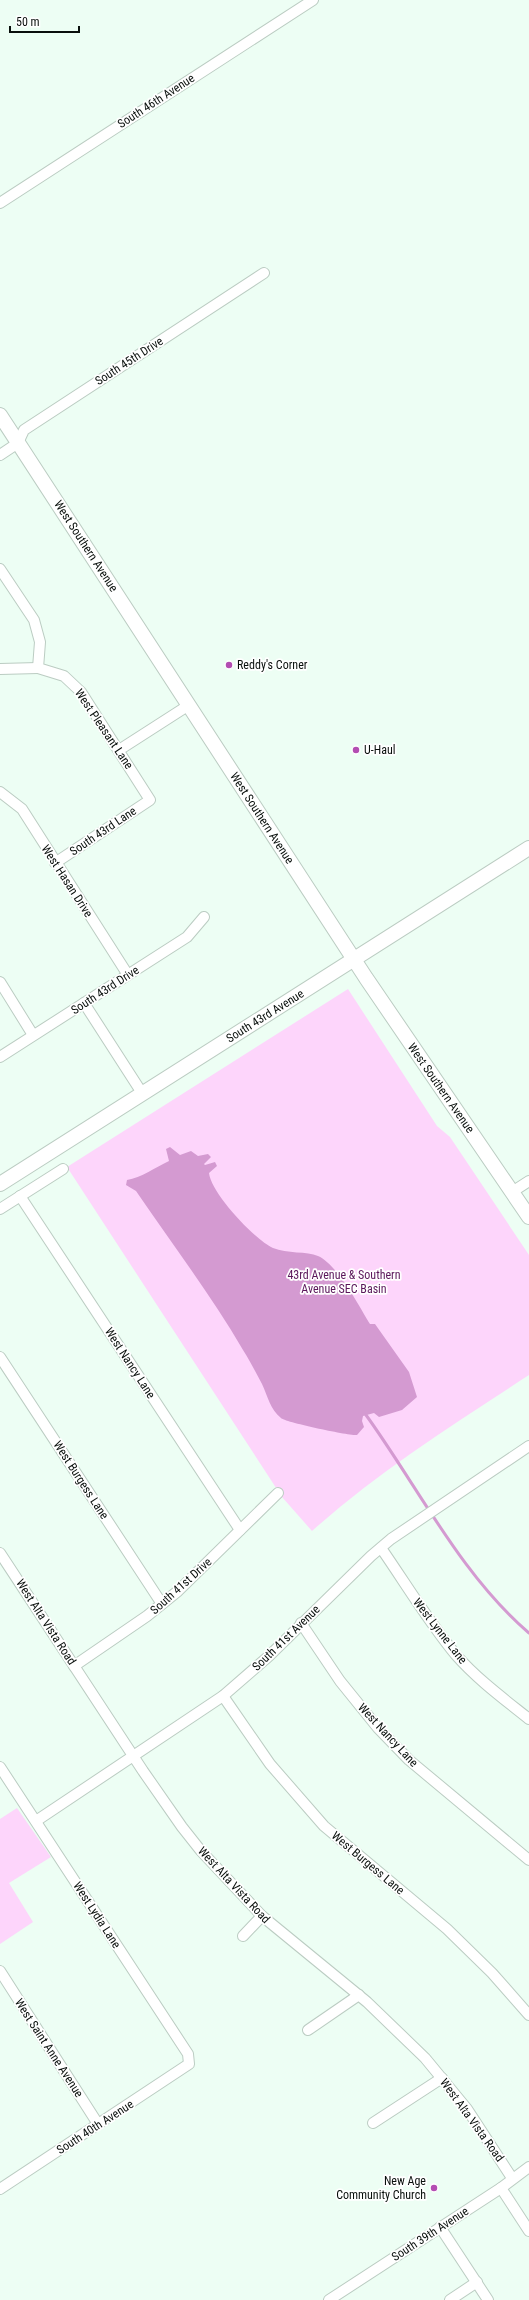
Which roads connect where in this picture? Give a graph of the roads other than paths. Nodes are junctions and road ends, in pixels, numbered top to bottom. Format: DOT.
graph roads {
  1 [pos="313,0"];
  2 [pos="0,203"];
  3 [pos="264,272"];
  4 [pos="0,415"];
  5 [pos="18,443"];
  6 [pos="0,455"];
  7 [pos="0,569"];
  8 [pos="38,668"];
  9 [pos="0,669"];
  10 [pos="189,705"];
  11 [pos="119,750"];
  12 [pos="0,792"];
  13 [pos="150,800"];
  14 [pos="529,848"];
  15 [pos="55,863"];
  16 [pos="204,917"];
  17 [pos="355,960"];
  18 [pos="128,975"];
  19 [pos="0,982"];
  20 [pos="84,1003"];
  21 [pos="33,1035"];
  22 [pos="0,1057"];
  23 [pos="142,1093"];
  24 [pos="62,1169"];
  25 [pos="529,1181"];
  26 [pos="0,1184"];
  27 [pos="512,1192"];
  28 [pos="20,1196"];
  29 [pos="0,1209"];
  30 [pos="529,1217"];
  31 [pos="0,1357"];
  32 [pos="529,1446"];
  33 [pos="278,1493"];
  34 [pos="240,1530"];
  35 [pos="381,1548"];
  36 [pos="0,1553"];
  37 [pos="162,1604"];
  38 [pos="301,1623"];
  39 [pos="74,1666"];
  40 [pos="223,1696"];
  41 [pos="529,1719"];
  42 [pos="134,1757"];
  43 [pos="0,1767"];
  44 [pos="36,1821"];
  45 [pos="529,1860"];
  46 [pos="262,1916"];
  47 [pos="243,1936"];
  48 [pos="0,1971"];
  49 [pos="359,1995"];
  50 [pos="529,2015"];
  51 [pos="308,2030"];
  52 [pos="189,2064"];
  53 [pos="442,2078"];
  54 [pos="373,2123"];
  55 [pos="98,2124"];
  56 [pos="529,2167"];
  57 [pos="512,2178"];
  58 [pos="1,2186"];
  59 [pos="501,2188"];
  60 [pos="440,2227"];
  61 [pos="529,2231"];
  62 [pos="477,2282"];
  63 [pos="329,2300"];
  64 [pos="450,2300"];
  65 [pos="488,2300"];
  1 -- 2 [label="street, South 46th Avenue"];
  3 -- 5 [label="street, South 45th Drive"];
  4 -- 5 [label="main road, West Southern Avenue"];
  5 -- 6 [label="street, South 45th Drive"];
  5 -- 10 [label="main road, West Southern Avenue"];
  7 -- 8 [label="street"];
  8 -- 9 [label="street, West Pleasant Lane"];
  8 -- 11 [label="street, West Pleasant Lane"];
  10 -- 11 [label="street"];
  10 -- 17 [label="main road, West Southern Avenue"];
  11 -- 13 [label="street, West Pleasant Lane"];
  12 -- 15 [label="street, West Hasan Drive"];
  13 -- 15 [label="street, South 43rd Lane"];
  14 -- 17 [label="main road, South 43rd Avenue"];
  15 -- 18 [label="street, West Hasan Drive"];
  16 -- 18 [label="street, South 43rd Drive"];
  17 -- 23 [label="main road, South 43rd Avenue"];
  17 -- 27 [label="main road, West Southern Avenue"];
  18 -- 20 [label="street, South 43rd Drive"];
  19 -- 21 [label="street"];
  20 -- 21 [label="street, South 43rd Drive"];
  20 -- 23 [label="street"];
  21 -- 22 [label="street, South 43rd Drive"];
  23 -- 26 [label="main road, South 43rd Avenue"];
  24 -- 28 [label="street"];
  25 -- 27 [label="street"];
  27 -- 30 [label="main road, West Southern Avenue"];
  28 -- 29 [label="street"];
  28 -- 34 [label="street, West Nancy Lane"];
  31 -- 37 [label="street, West Burgess Lane"];
  32 -- 35 [label="street, South 41st Avenue"];
  33 -- 34 [label="street, South 41st Drive"];
  34 -- 37 [label="street, South 41st Drive"];
  35 -- 38 [label="street, South 41st Avenue"];
  35 -- 41 [label="street, West Lynne Lane"];
  36 -- 39 [label="street, West Alta Vista Road"];
  37 -- 39 [label="street, South 41st Drive"];
  38 -- 40 [label="street, South 41st Avenue"];
  38 -- 45 [label="street, West Nancy Lane"];
  39 -- 42 [label="street, West Alta Vista Road"];
  40 -- 42 [label="street, South 41st Avenue"];
  40 -- 50 [label="street, West Burgess Lane"];
  42 -- 44 [label="street, South 41st Avenue"];
  42 -- 46 [label="street, West Alta Vista Road"];
  43 -- 44 [label="street, West Lydia Lane"];
  44 -- 52 [label="street, West Lydia Lane"];
  46 -- 47 [label="street"];
  46 -- 49 [label="street, West Alta Vista Road"];
  48 -- 55 [label="street, West Saint Anne Avenue"];
  49 -- 51 [label="street"];
  49 -- 53 [label="street, West Alta Vista Road"];
  52 -- 55 [label="street, South 40th Avenue"];
  53 -- 54 [label="street"];
  53 -- 57 [label="street, West Alta Vista Road"];
  55 -- 58 [label="street, South 40th Avenue"];
  56 -- 57 [label="street, South 39th Avenue"];
  57 -- 59 [label="street, South 39th Avenue"];
  59 -- 60 [label="street, South 39th Avenue"];
  59 -- 61 [label="street"];
  60 -- 62 [label="street"];
  60 -- 63 [label="street, South 39th Avenue"];
  62 -- 64 [label="street"];
  62 -- 65 [label="street"];
}
